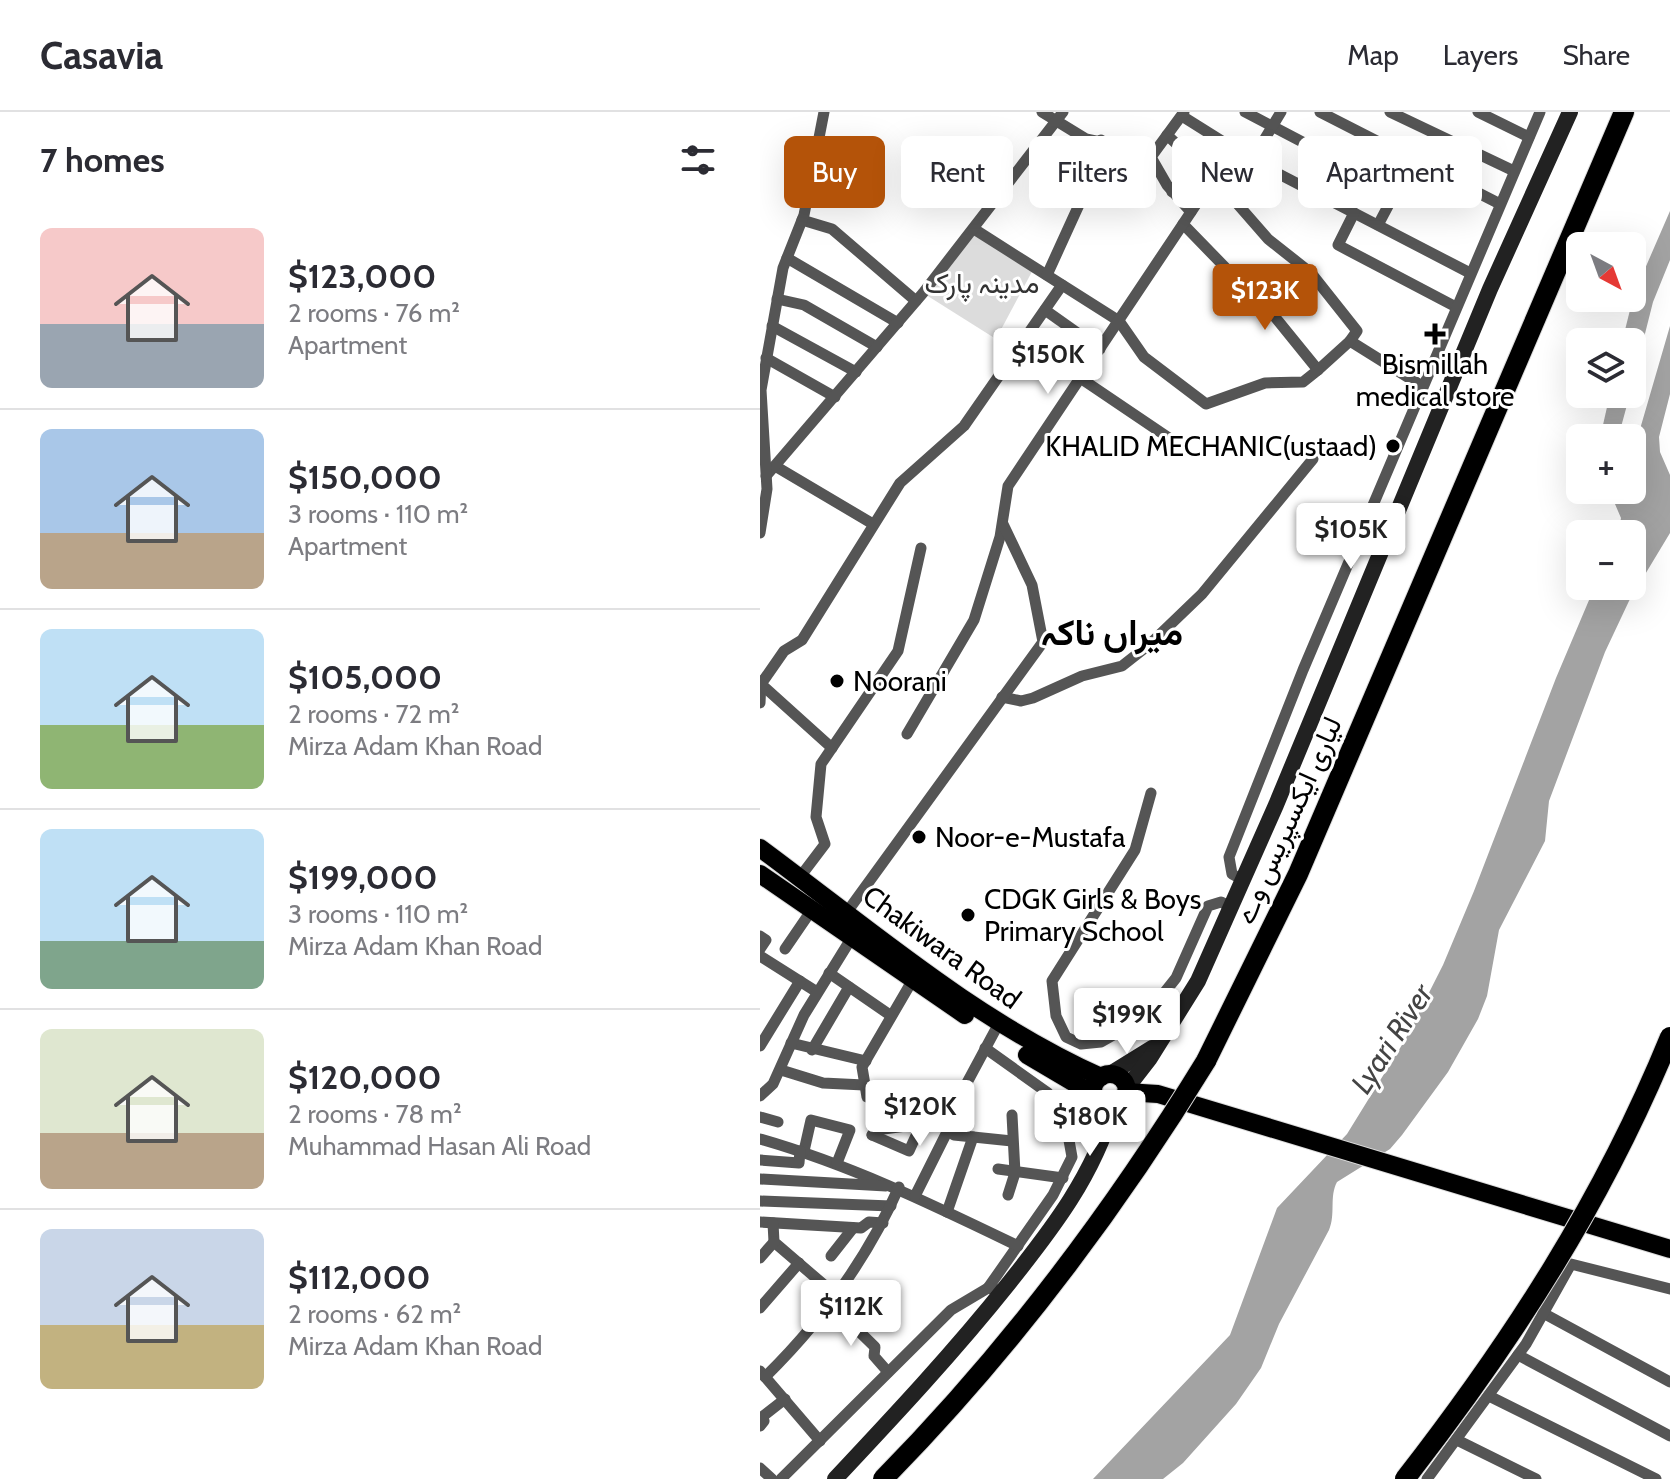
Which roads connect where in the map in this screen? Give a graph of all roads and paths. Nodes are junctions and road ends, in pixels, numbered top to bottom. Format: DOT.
graph roads {
  1 [pos="824,112"];
  2 [pos="1042,112"];
  3 [pos="1063,112"];
  4 [pos="1245,112"];
  5 [pos="1281,112"];
  6 [pos="1320,112"];
  7 [pos="1390,112"];
  8 [pos="1478,112"];
  9 [pos="1540,112"];
  10 [pos="1570,112"];
  11 [pos="1624,112"];
  12 [pos="1183,114"];
  13 [pos="1055,123"];
  14 [pos="1271,127"];
  15 [pos="1167,135"];
  16 [pos="1080,136"];
  17 [pos="1215,136"];
  18 [pos="1266,136"];
  19 [pos="1529,137"];
  20 [pos="1172,140"];
  21 [pos="1156,150"];
  22 [pos="1156,165"];
  23 [pos="1514,171"];
  24 [pos="1282,176"];
  25 [pos="1172,192"];
  26 [pos="1500,204"];
  27 [pos="1078,208"];
  28 [pos="1187,208"];
  29 [pos="1195,208"];
  30 [pos="1241,208"];
  31 [pos="1191,212"];
  32 [pos="1354,213"];
  33 [pos="802,220"];
  34 [pos="1183,224"];
  35 [pos="1378,225"];
  36 [pos="974,229"];
  37 [pos="787,258"];
  38 [pos="1470,273"];
  39 [pos="1047,275"];
  40 [pos="1062,285"];
  41 [pos="777,299"];
  42 [pos="916,301"];
  43 [pos="1456,307"];
  44 [pos="1045,310"];
  45 [pos="1119,321"];
  46 [pos="898,323"];
  47 [pos="772,326"];
  48 [pos="1024,340"];
  49 [pos="1350,341"];
  50 [pos="877,347"];
  51 [pos="1100,349"];
  52 [pos="766,358"];
  53 [pos="1318,370"];
  54 [pos="856,372"];
  55 [pos="1080,380"];
  56 [pos="1422,386"];
  57 [pos="835,397"];
  58 [pos="1172,440"];
  59 [pos="1313,459"];
  60 [pos="775,466"];
  61 [pos="766,476"];
  62 [pos="1003,522"];
  63 [pos="873,524"];
  64 [pos="760,533"];
  65 [pos="921,548"];
  66 [pos="760,672"];
  67 [pos="761,684"];
  68 [pos="1002,697"];
  69 [pos="760,703"];
  70 [pos="907,734"];
  71 [pos="832,748"];
  72 [pos="1151,793"];
  73 [pos="760,848"];
  74 [pos="760,874"];
  75 [pos="800,877"];
  76 [pos="1241,879"];
  77 [pos="1229,906"];
  78 [pos="811,911"];
  79 [pos="847,912"];
  80 [pos="856,932"];
  81 [pos="760,936"];
  82 [pos="760,949"];
  83 [pos="785,949"];
  84 [pos="760,956"];
  85 [pos="829,973"];
  86 [pos="916,974"];
  87 [pos="800,981"];
  88 [pos="849,987"];
  89 [pos="817,992"];
  90 [pos="890,1015"];
  91 [pos="992,1035"];
  92 [pos="1670,1037"];
  93 [pos="791,1043"];
  94 [pos="1157,1045"];
  95 [pos="760,1046"];
  96 [pos="812,1050"];
  97 [pos="866,1061"];
  98 [pos="781,1070"];
  99 [pos="1101,1082"];
  100 [pos="864,1085"];
  101 [pos="1126,1090"];
  102 [pos="761,1091"];
  103 [pos="1113,1107"];
  104 [pos="950,1108"];
  105 [pos="1012,1115"];
  106 [pos="760,1117"];
  107 [pos="778,1122"];
  108 [pos="948,1130"];
  109 [pos="973,1137"];
  110 [pos="760,1139"];
  111 [pos="1012,1141"];
  112 [pos="802,1151"];
  113 [pos="760,1160"];
  114 [pos="837,1163"];
  115 [pos="998,1169"];
  116 [pos="1015,1173"];
  117 [pos="1063,1178"];
  118 [pos="760,1179"];
  119 [pos="899,1187"];
  120 [pos="1008,1195"];
  121 [pos="915,1196"];
  122 [pos="760,1201"];
  123 [pos="891,1206"];
  124 [pos="947,1212"];
  125 [pos="760,1222"];
  126 [pos="773,1223"];
  127 [pos="883,1223"];
  128 [pos="853,1228"];
  129 [pos="774,1242"];
  130 [pos="1018,1246"];
  131 [pos="1670,1249"];
  132 [pos="831,1256"];
  133 [pos="760,1258"];
  134 [pos="799,1263"];
  135 [pos="1009,1283"];
  136 [pos="988,1288"];
  137 [pos="1670,1289"];
  138 [pos="834,1300"];
  139 [pos="860,1303"];
  140 [pos="761,1305"];
  141 [pos="1543,1313"];
  142 [pos="846,1318"];
  143 [pos="1518,1355"];
  144 [pos="888,1372"];
  145 [pos="763,1374"];
  146 [pos="1670,1382"];
  147 [pos="1489,1396"];
  148 [pos="785,1399"];
  149 [pos="761,1419"];
  150 [pos="1670,1436"];
  151 [pos="1457,1440"];
  152 [pos="820,1441"];
  153 [pos="760,1468"];
  154 [pos="772,1479"];
  155 [pos="781,1479"];
  156 [pos="835,1479"];
  157 [pos="883,1479"];
  158 [pos="1405,1479"];
  159 [pos="1427,1479"];
  160 [pos="1536,1479"];
  161 [pos="1656,1479"];
  1 -- 33 [label="street"];
  2 -- 13 [label="street"];
  3 -- 13 [label="street"];
  4 -- 14 [label="street"];
  5 -- 14 [label="street"];
  6 -- 26 [label="street"];
  7 -- 23 [label="street"];
  8 -- 19 [label="street"];
  9 -- 19 [label="street"];
  10 -- 76 [label="main road"];
  11 -- 157 [label="highway, لیاری ایکسپریس وے, bridge"];
  12 -- 15 [label="street"];
  12 -- 17 [label="street"];
  13 -- 16 [label="street"];
  13 -- 36 [label="street"];
  14 -- 18 [label="street"];
  14 -- 35 [label="street"];
  15 -- 20 [label="street"];
  15 -- 21 [label="street"];
  19 -- 23 [label="street"];
  22 -- 25 [label="street"];
  23 -- 26 [label="street"];
  24 -- 32 [label="street"];
  26 -- 38 [label="street"];
  27 -- 39 [label="street"];
  28 -- 31 [label="street"];
  29 -- 31 [label="street"];
  30 -- 49 [label="street"];
  31 -- 34 [label="street"];
  32 -- 35 [label="street"];
  32 -- 43 [label="street"];
  33 -- 37 [label="street"];
  33 -- 42 [label="street"];
  34 -- 45 [label="street"];
  34 -- 53 [label="street"];
  35 -- 38 [label="street"];
  36 -- 39 [label="street"];
  36 -- 42 [label="street"];
  37 -- 41 [label="street"];
  37 -- 46 [label="street"];
  38 -- 43 [label="street"];
  39 -- 40 [label="street"];
  40 -- 44 [label="street"];
  40 -- 45 [label="street"];
  41 -- 47 [label="street"];
  41 -- 50 [label="street"];
  42 -- 46 [label="street"];
  43 -- 56 [label="street"];
  44 -- 48 [label="street"];
  44 -- 51 [label="street"];
  45 -- 51 [label="street"];
  45 -- 53 [label="street"];
  46 -- 50 [label="street"];
  47 -- 52 [label="street"];
  47 -- 54 [label="street"];
  48 -- 55 [label="street"];
  48 -- 63 [label="street"];
  49 -- 53 [label="street"];
  49 -- 56 [label="street"];
  50 -- 54 [label="street"];
  51 -- 55 [label="street"];
  52 -- 57 [label="street"];
  52 -- 61 [label="street"];
  54 -- 57 [label="street"];
  55 -- 58 [label="street"];
  55 -- 62 [label="street"];
  56 -- 76 [label="street"];
  57 -- 60 [label="street"];
  59 -- 68 [label="street"];
  60 -- 61 [label="street"];
  60 -- 63 [label="street"];
  61 -- 64 [label="street"];
  62 -- 68 [label="street"];
  62 -- 70 [label="street"];
  63 -- 67 [label="street"];
  65 -- 71 [label="street"];
  66 -- 67 [label="street"];
  67 -- 69 [label="street"];
  67 -- 71 [label="street"];
  68 -- 79 [label="street"];
  71 -- 75 [label="street"];
  72 -- 77 [label="street"];
  73 -- 75 [label="main road, Chakiwara Road"];
  74 -- 78 [label="main road, Chakiwara Road"];
  75 -- 79 [label="main road, Chakiwara Road"];
  76 -- 77 [label="main road"];
  77 -- 94 [label="main road"];
  78 -- 80 [label="main road, Chakiwara Road"];
  78 -- 83 [label="street"];
  79 -- 80 [label="main road, Chakiwara Road"];
  80 -- 85 [label="street"];
  80 -- 86 [label="main road, Chakiwara Road"];
  81 -- 82 [label="street"];
  84 -- 87 [label="street"];
  85 -- 88 [label="street"];
  85 -- 89 [label="street"];
  86 -- 90 [label="street"];
  86 -- 91 [label="main road, Chakiwara Road"];
  87 -- 89 [label="street"];
  87 -- 95 [label="street"];
  88 -- 90 [label="street"];
  88 -- 96 [label="street"];
  89 -- 93 [label="street"];
  90 -- 97 [label="street"];
  91 -- 99 [label="main road, Chakiwara Road"];
  91 -- 104 [label="street"];
  91 -- 117 [label="street"];
  92 -- 158 [label="highway, bridge"];
  93 -- 96 [label="street"];
  93 -- 98 [label="street"];
  94 -- 99 [label="main road"];
  94 -- 101 [label="main road"];
  96 -- 97 [label="street"];
  97 -- 100 [label="street"];
  98 -- 100 [label="street"];
  98 -- 102 [label="street"];
  99 -- 101 [label="main road"];
  99 -- 103 [label="main road"];
  100 -- 104 [label="street"];
  101 -- 103 [label="main road"];
  101 -- 131 [label="main road"];
  103 -- 135 [label="main road"];
  104 -- 108 [label="street"];
  105 -- 111 [label="street"];
  106 -- 107 [label="street"];
  108 -- 109 [label="street"];
  108 -- 121 [label="street"];
  109 -- 111 [label="street"];
  109 -- 124 [label="street"];
  110 -- 112 [label="street"];
  111 -- 116 [label="street"];
  112 -- 113 [label="street"];
  112 -- 114 [label="street"];
  112 -- 114 [label="street"];
  114 -- 119 [label="street"];
  115 -- 116 [label="street"];
  116 -- 117 [label="street"];
  116 -- 120 [label="street"];
  117 -- 130 [label="street"];
  118 -- 119 [label="street"];
  119 -- 121 [label="street"];
  119 -- 123 [label="street"];
  121 -- 124 [label="street"];
  122 -- 123 [label="street"];
  123 -- 127 [label="street"];
  124 -- 130 [label="street"];
  125 -- 126 [label="street"];
  126 -- 128 [label="street"];
  126 -- 129 [label="street"];
  127 -- 128 [label="street"];
  127 -- 138 [label="street"];
  128 -- 132 [label="street"];
  129 -- 133 [label="street"];
  129 -- 134 [label="street"];
  130 -- 136 [label="street"];
  134 -- 138 [label="street"];
  134 -- 140 [label="street"];
  135 -- 136 [label="street"];
  135 -- 156 [label="main road"];
  136 -- 144 [label="street"];
  137 -- 141 [label="street"];
  138 -- 142 [label="street"];
  138 -- 145 [label="street"];
  139 -- 142 [label="street"];
  141 -- 143 [label="street"];
  141 -- 146 [label="street"];
  142 -- 144 [label="street"];
  143 -- 147 [label="street"];
  143 -- 150 [label="street"];
  144 -- 152 [label="street"];
  145 -- 148 [label="street"];
  147 -- 151 [label="street"];
  147 -- 161 [label="street"];
  148 -- 149 [label="street"];
  148 -- 152 [label="street"];
  151 -- 159 [label="street"];
  151 -- 160 [label="street"];
  152 -- 155 [label="street"];
  153 -- 154 [label="street"];
}
